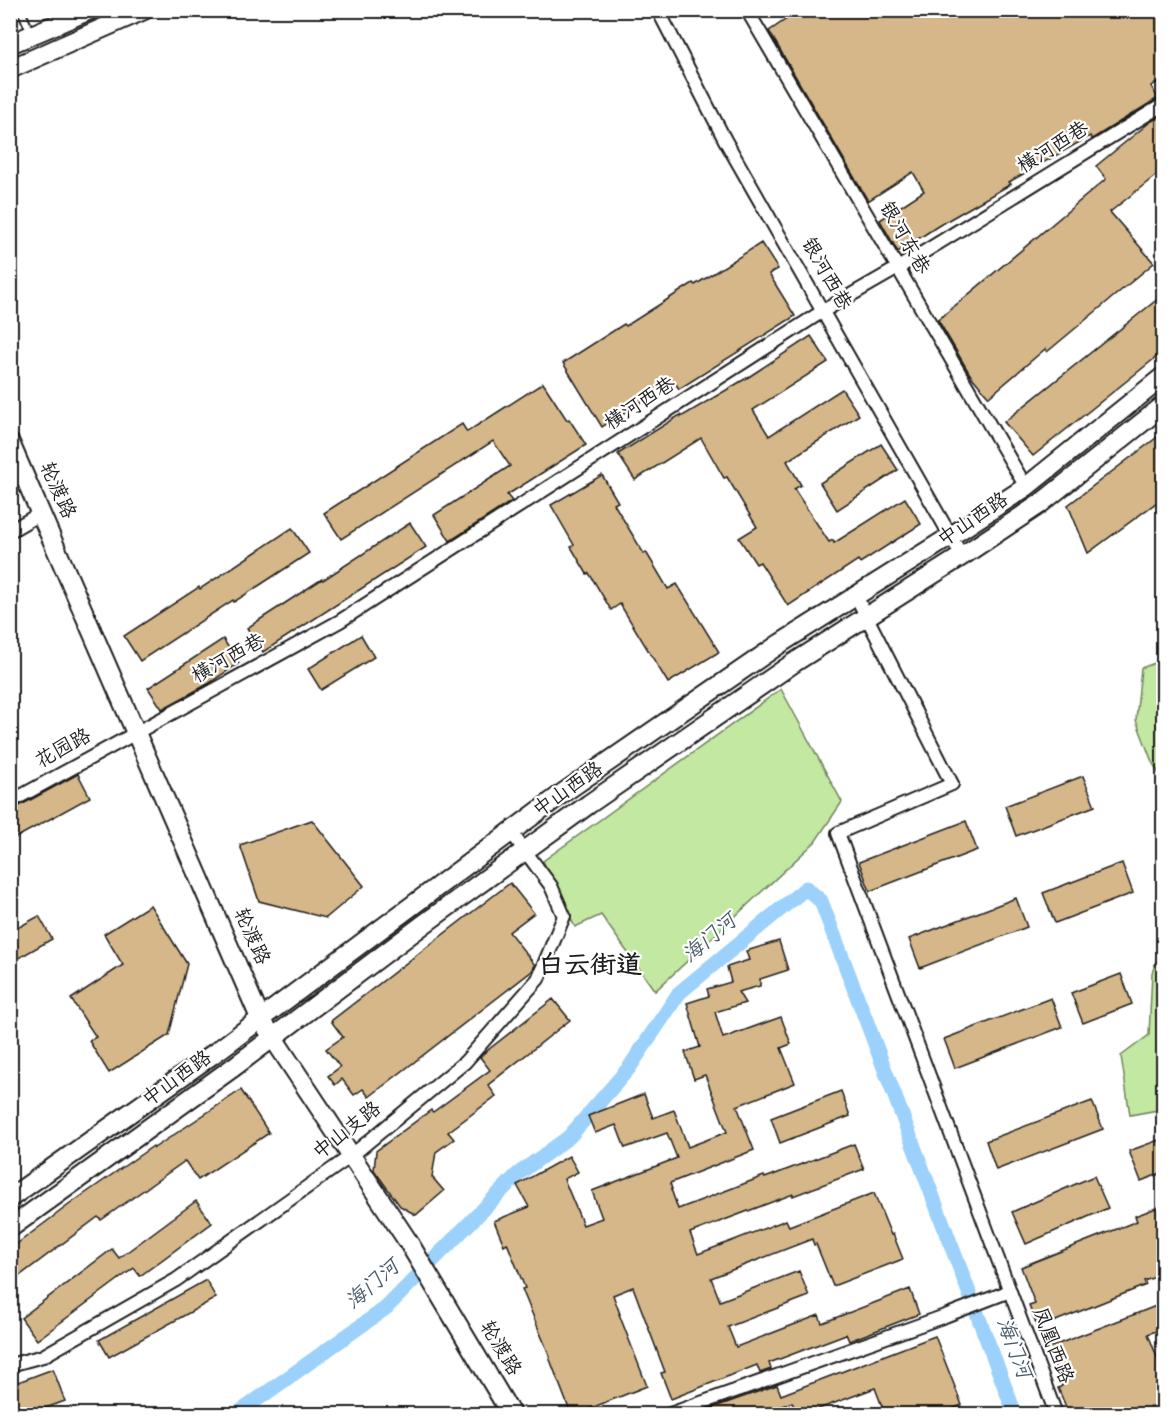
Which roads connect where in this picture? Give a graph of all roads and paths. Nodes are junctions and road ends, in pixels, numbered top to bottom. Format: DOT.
graph roads {
  1 [pos="21,10"];
  2 [pos="90,10"];
  3 [pos="144,10"];
  4 [pos="658,10"];
  5 [pos="747,10"];
  6 [pos="32,35"];
  7 [pos="10,44"];
  8 [pos="10,69"];
  9 [pos="1164,104"];
  10 [pos="898,268"];
  11 [pos="823,311"];
  12 [pos="1164,376"];
  13 [pos="1164,405"];
  14 [pos="10,443"];
  15 [pos="1026,487"];
  16 [pos="41,513"];
  17 [pos="10,531"];
  18 [pos="951,536"];
  19 [pos="962,556"];
  20 [pos="856,596"];
  21 [pos="866,617"];
  22 [pos="136,733"];
  23 [pos="10,801"];
  24 [pos="511,832"];
  25 [pos="525,850"];
  26 [pos="260,1018"];
  27 [pos="272,1038"];
  28 [pos="351,1156"];
  29 [pos="10,1198"];
  30 [pos="10,1228"];
  31 [pos="1006,1293"];
  32 [pos="10,1365"];
  33 [pos="511,1414"];
  34 [pos="670,1414"];
  35 [pos="1056,1414"];
  1 -- 6 [label="lane"];
  2 -- 6 [label="main road"];
  3 -- 8 [label="main road"];
  4 -- 11 [label="street, 银河西巷"];
  5 -- 10 [label="street, 银河东巷"];
  6 -- 7 [label="main road"];
  9 -- 10 [label="street, 横河西巷"];
  10 -- 11 [label="street, 横河西巷"];
  10 -- 15 [label="street, 银河东巷"];
  11 -- 18 [label="street, 银河西巷"];
  11 -- 22 [label="street, 横河西巷"];
  12 -- 15 [label="main road, 中山西路"];
  13 -- 19 [label="main road, 中山西路"];
  14 -- 16 [label="main road, 轮渡路"];
  15 -- 18 [label="main road, 中山西路"];
  16 -- 17 [label="street"];
  16 -- 22 [label="main road, 轮渡路"];
  18 -- 19 [label="street, 银河西巷"];
  18 -- 20 [label="main road, 中山西路"];
  19 -- 21 [label="main road, 中山西路"];
  20 -- 21 [label="street"];
  20 -- 24 [label="main road, 中山西路"];
  21 -- 25 [label="main road, 中山西路"];
  21 -- 31 [label="street, 凤凰西路"];
  22 -- 23 [label="street, 花园路"];
  22 -- 26 [label="main road, 轮渡路"];
  24 -- 25 [label="street, 中山支路"];
  24 -- 26 [label="main road, 中山西路"];
  25 -- 27 [label="main road, 中山西路"];
  25 -- 28 [label="street, 中山支路"];
  26 -- 27 [label="main road, 轮渡路"];
  26 -- 29 [label="main road, 中山西路"];
  27 -- 28 [label="main road, 轮渡路"];
  27 -- 30 [label="main road, 中山西路"];
  28 -- 32 [label="street, 中山支路"];
  28 -- 33 [label="main road, 轮渡路"];
  31 -- 34 [label="street"];
  31 -- 35 [label="street, 凤凰西路"];
}
